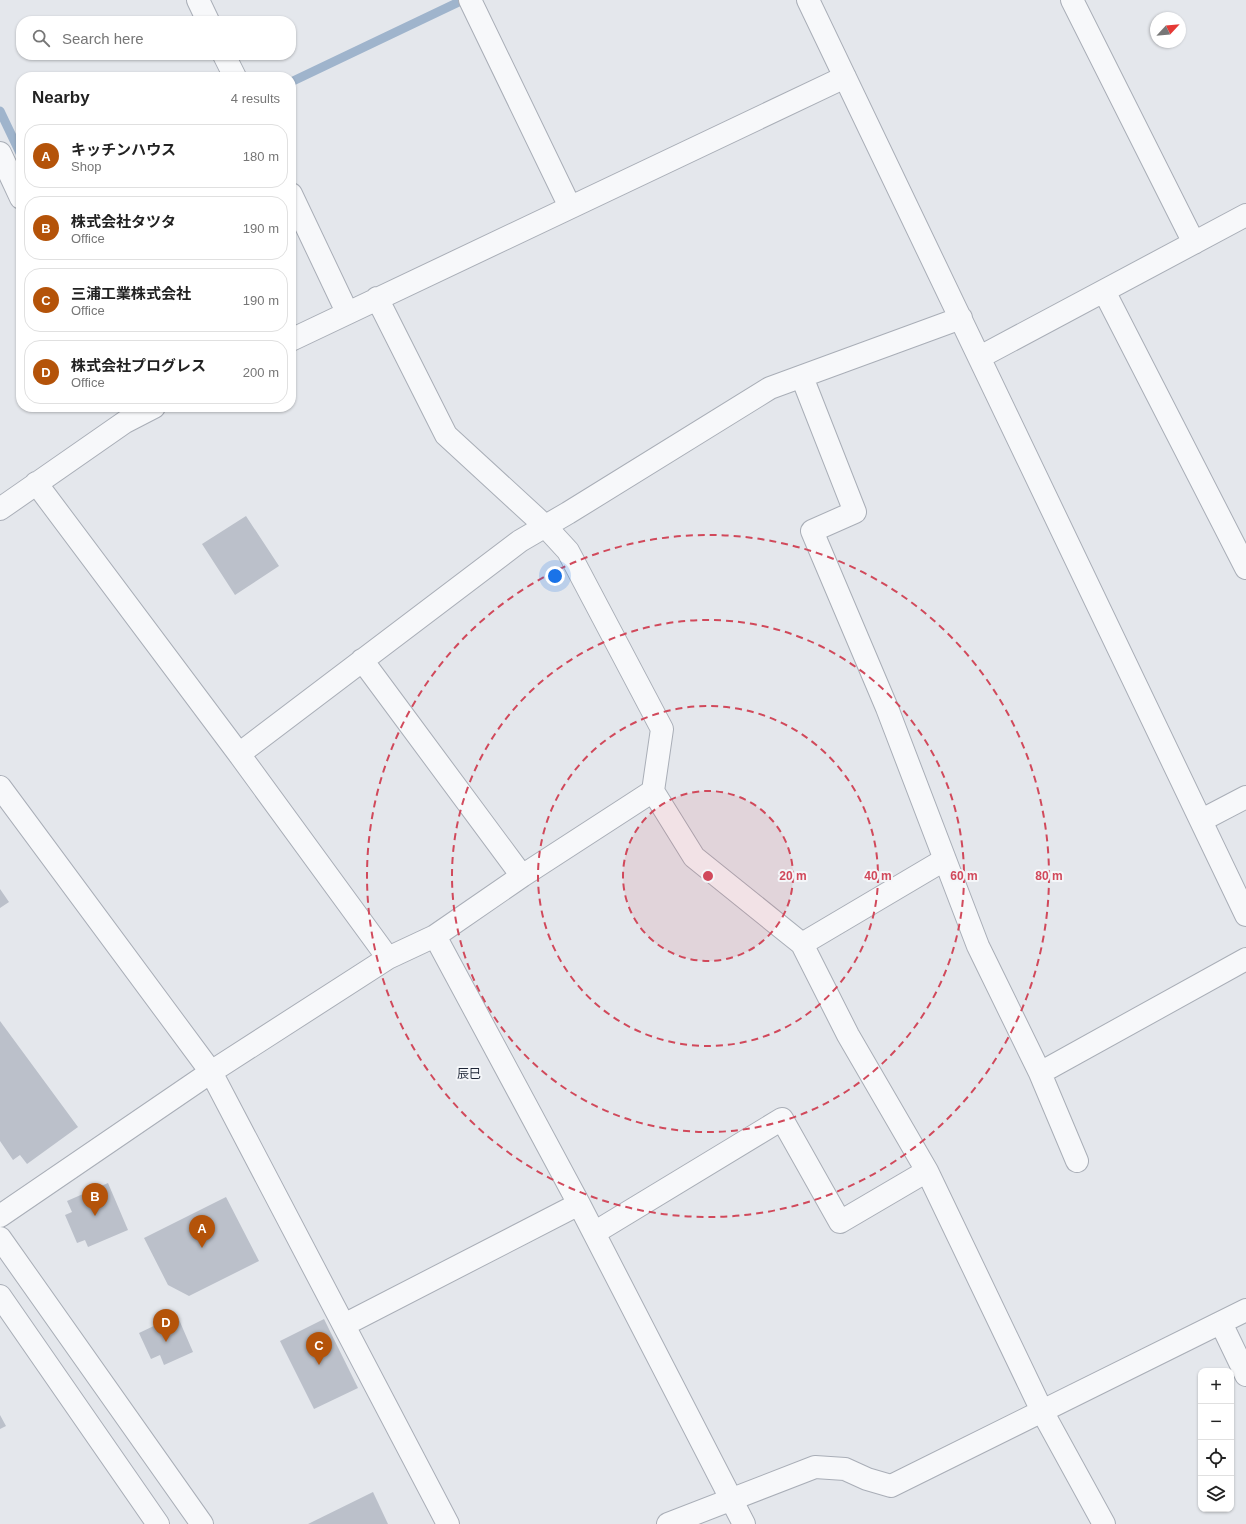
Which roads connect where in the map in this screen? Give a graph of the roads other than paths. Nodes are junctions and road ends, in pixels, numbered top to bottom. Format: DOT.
graph roads {
  1 [pos="198,0"];
  2 [pos="808,0"];
  3 [pos="1072,0"];
  4 [pos="472,3"];
  5 [pos="206,16"];
  6 [pos="226,60"];
  7 [pos="232,72"];
  8 [pos="845,77"];
  9 [pos="0,153"];
  10 [pos="16,187"];
  11 [pos="296,205"];
  12 [pos="570,207"];
  13 [pos="1246,215"];
  14 [pos="1194,243"];
  15 [pos="1104,291"];
  16 [pos="377,298"];
  17 [pos="347,312"];
  18 [pos="961,318"];
  19 [pos="296,338"];
  20 [pos="980,357"];
  21 [pos="802,376"];
  22 [pos="122,414"];
  23 [pos="36,483"];
  24 [pos="0,509"];
  25 [pos="545,526"];
  26 [pos="1246,568"];
  27 [pos="362,660"];
  28 [pos="239,754"];
  29 [pos="0,787"];
  30 [pos="652,791"];
  31 [pos="1246,797"];
  32 [pos="1202,820"];
  33 [pos="944,860"];
  34 [pos="522,876"];
  35 [pos="1246,915"];
  36 [pos="435,936"];
  37 [pos="802,944"];
  38 [pos="388,958"];
  39 [pos="1246,960"];
  40 [pos="211,1072"];
  41 [pos="1040,1073"];
  42 [pos="1077,1161"];
  43 [pos="927,1171"];
  44 [pos="579,1204"];
  45 [pos="0,1216"];
  46 [pos="594,1232"];
  47 [pos="0,1238"];
  48 [pos="0,1296"];
  49 [pos="1246,1310"];
  50 [pos="1221,1323"];
  51 [pos="344,1325"];
  52 [pos="1246,1375"];
  53 [pos="1042,1411"];
  54 [pos="731,1499"];
  55 [pos="158,1524"];
  56 [pos="202,1524"];
  57 [pos="448,1524"];
  58 [pos="668,1524"];
  59 [pos="744,1524"];
  60 [pos="1104,1524"];
  1 -- 5 [label="street"];
  2 -- 8 [label="street"];
  3 -- 14 [label="street"];
  4 -- 12 [label="street"];
  6 -- 7 [label="street"];
  8 -- 12 [label="street"];
  8 -- 18 [label="street"];
  9 -- 10 [label="street"];
  11 -- 17 [label="street"];
  12 -- 16 [label="street"];
  13 -- 14 [label="street"];
  14 -- 15 [label="street"];
  15 -- 20 [label="street"];
  15 -- 26 [label="street"];
  16 -- 17 [label="street"];
  16 -- 25 [label="street"];
  17 -- 19 [label="street"];
  18 -- 20 [label="street"];
  18 -- 21 [label="street"];
  20 -- 32 [label="street"];
  21 -- 25 [label="street"];
  21 -- 33 [label="street"];
  22 -- 23 [label="street"];
  23 -- 24 [label="street"];
  23 -- 28 [label="street"];
  25 -- 27 [label="street"];
  25 -- 30 [label="street"];
  27 -- 28 [label="street"];
  27 -- 34 [label="street"];
  28 -- 38 [label="street"];
  29 -- 40 [label="street"];
  30 -- 34 [label="street"];
  30 -- 37 [label="street"];
  31 -- 32 [label="street"];
  32 -- 35 [label="street"];
  33 -- 37 [label="street"];
  33 -- 41 [label="street"];
  34 -- 36 [label="street"];
  36 -- 38 [label="street"];
  36 -- 44 [label="street"];
  37 -- 43 [label="street"];
  38 -- 40 [label="street"];
  39 -- 41 [label="street"];
  40 -- 45 [label="street"];
  40 -- 51 [label="street"];
  41 -- 42 [label="street"];
  43 -- 46 [label="street"];
  43 -- 53 [label="street"];
  44 -- 46 [label="street"];
  44 -- 51 [label="street"];
  46 -- 54 [label="street"];
  47 -- 56 [label="street"];
  48 -- 55 [label="street"];
  49 -- 50 [label="street"];
  50 -- 52 [label="street"];
  50 -- 53 [label="street"];
  51 -- 57 [label="street"];
  53 -- 54 [label="street"];
  53 -- 60 [label="street"];
  54 -- 58 [label="street"];
  54 -- 59 [label="street"];
}
